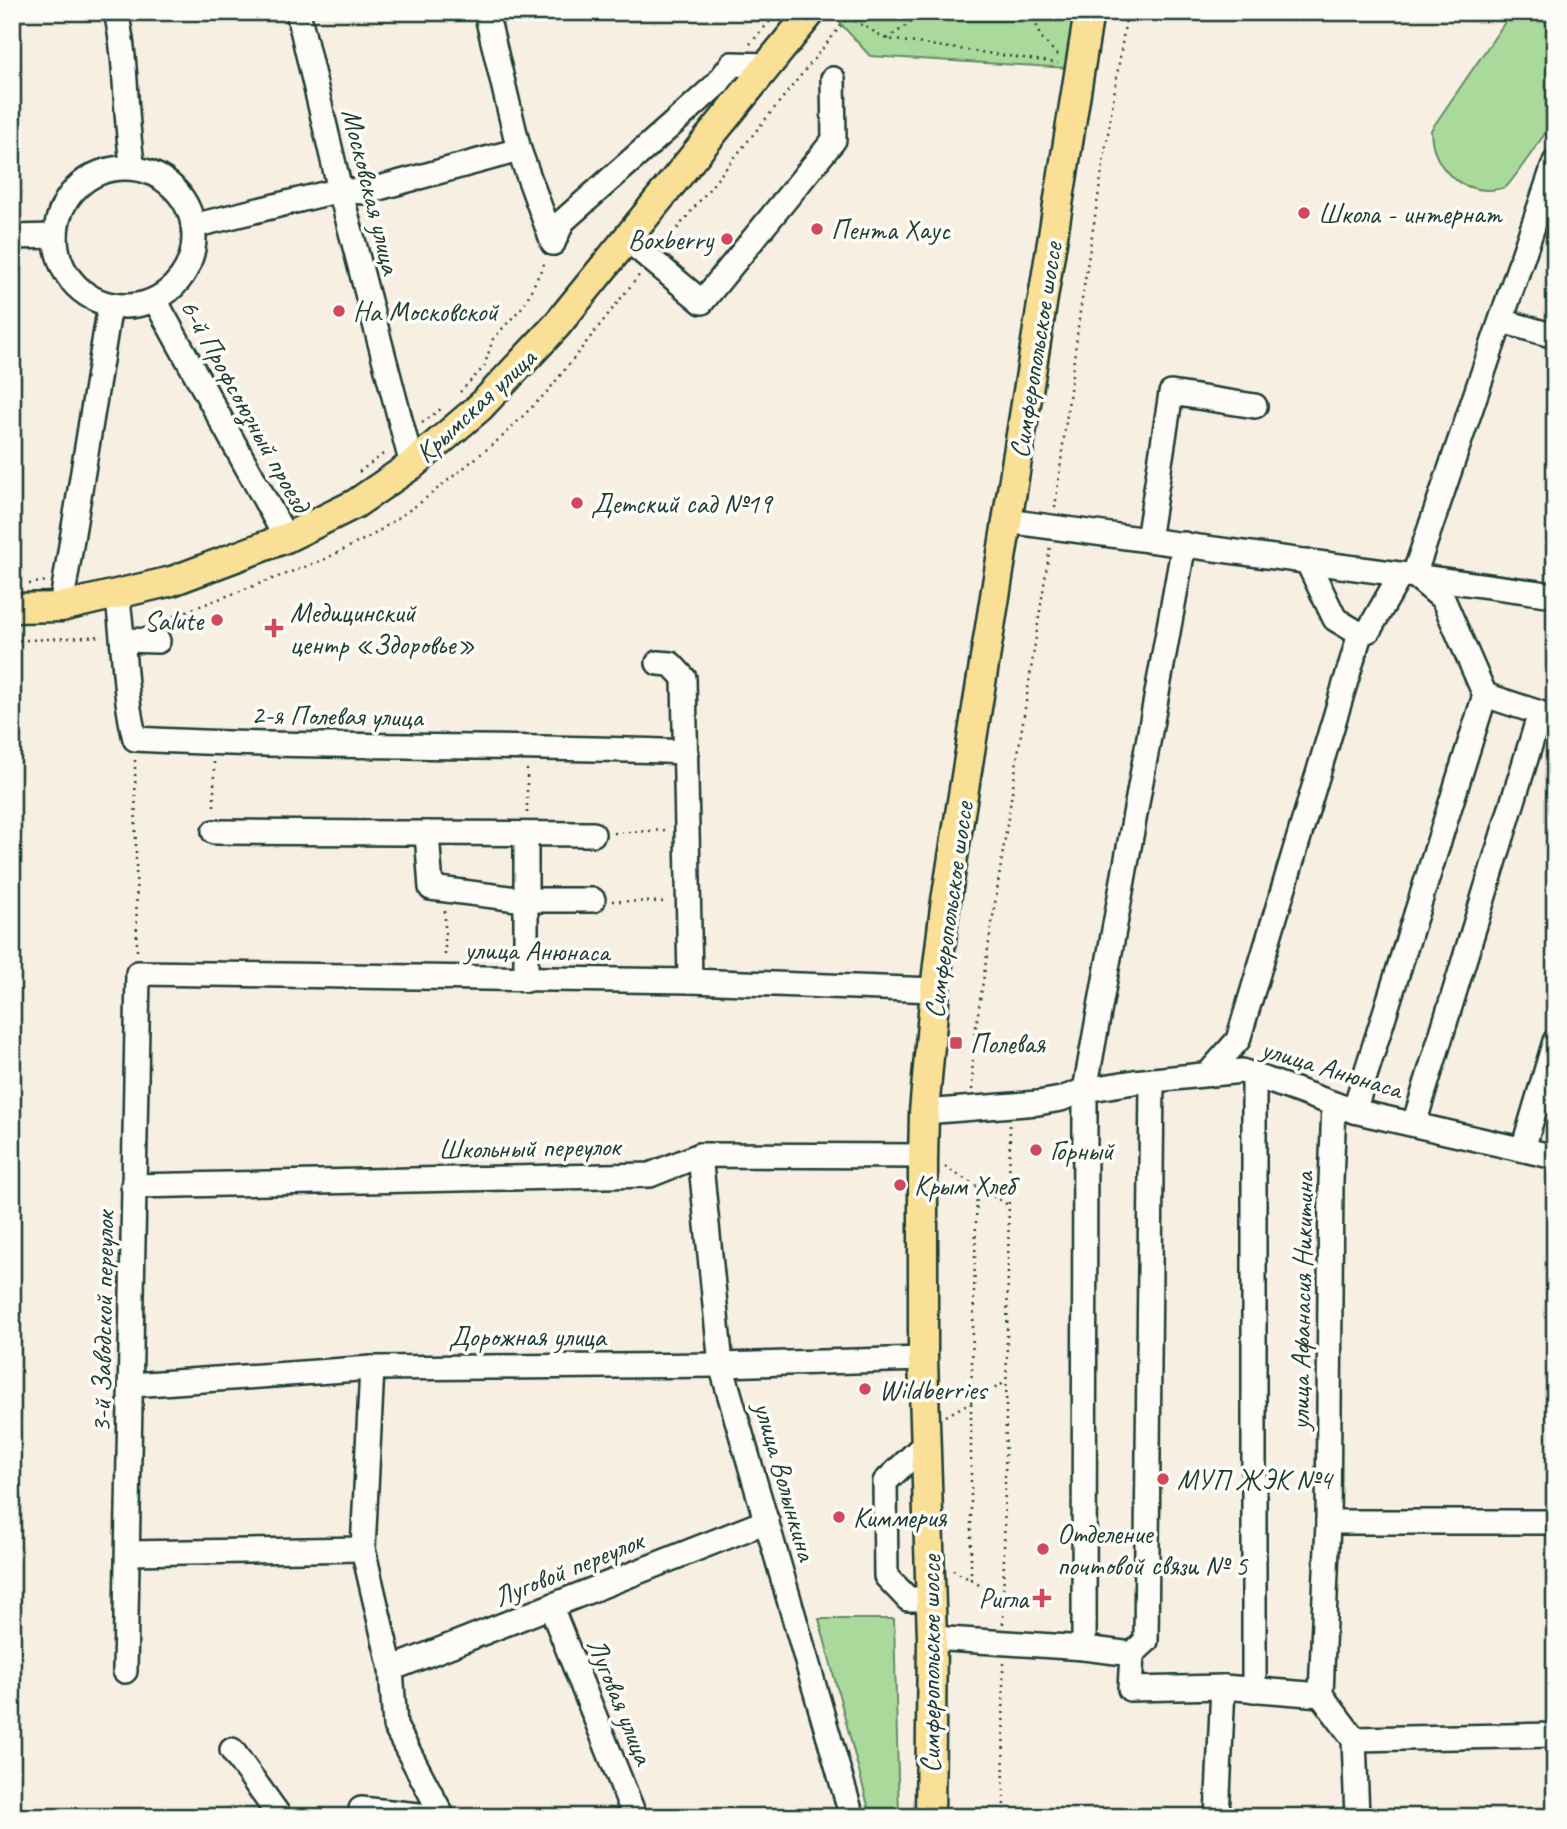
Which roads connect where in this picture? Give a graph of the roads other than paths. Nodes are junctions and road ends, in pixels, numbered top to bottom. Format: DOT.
graph roads {
  1 [pos="116,12"];
  2 [pos="298,12"];
  3 [pos="486,12"];
  4 [pos="811,12"];
  5 [pos="1089,12"];
  6 [pos="767,65"];
  7 [pos="833,79"];
  8 [pos="519,150"];
  9 [pos="1555,162"];
  10 [pos="133,168"];
  11 [pos="340,190"];
  12 [pos="193,226"];
  13 [pos="56,236"];
  14 [pos="12,237"];
  15 [pos="628,240"];
  16 [pos="155,300"];
  17 [pos="110,304"];
  18 [pos="1502,321"];
  19 [pos="1555,331"];
  20 [pos="1255,407"];
  21 [pos="412,465"];
  22 [pos="1007,521"];
  23 [pos="286,538"];
  24 [pos="1148,540"];
  25 [pos="1184,544"];
  26 [pos="1307,561"];
  27 [pos="1408,575"];
  28 [pos="117,594"];
  29 [pos="1547,594"];
  30 [pos="19,596"];
  31 [pos="61,607"];
  32 [pos="1360,634"];
  33 [pos="123,640"];
  34 [pos="158,641"];
  35 [pos="657,663"];
  36 [pos="1485,695"];
  37 [pos="686,752"];
  38 [pos="214,832"];
  39 [pos="426,833"];
  40 [pos="526,834"];
  41 [pos="593,834"];
  42 [pos="527,900"];
  43 [pos="593,900"];
  44 [pos="138,973"];
  45 [pos="526,980"];
  46 [pos="690,981"];
  47 [pos="935,990"];
  48 [pos="1555,1041"];
  49 [pos="1208,1074"];
  50 [pos="1254,1075"];
  51 [pos="1153,1080"];
  52 [pos="1085,1090"];
  53 [pos="1344,1108"];
  54 [pos="924,1112"];
  55 [pos="1414,1124"];
  56 [pos="1523,1149"];
  57 [pos="700,1155"];
  58 [pos="1555,1157"];
  59 [pos="929,1159"];
  60 [pos="133,1186"];
  61 [pos="923,1359"];
  62 [pos="721,1364"];
  63 [pos="372,1367"];
  64 [pos="132,1385"];
  65 [pos="925,1444"];
  66 [pos="767,1521"];
  67 [pos="1328,1522"];
  68 [pos="1555,1522"];
  69 [pos="363,1549"];
  70 [pos="128,1553"];
  71 [pos="930,1599"];
  72 [pos="551,1606"];
  73 [pos="932,1638"];
  74 [pos="1084,1648"];
  75 [pos="1132,1654"];
  76 [pos="391,1669"];
  77 [pos="125,1671"];
  78 [pos="1223,1687"];
  79 [pos="1254,1690"];
  80 [pos="1321,1696"];
  81 [pos="1555,1735"];
  82 [pos="1354,1739"];
  83 [pos="232,1750"];
  84 [pos="362,1810"];
  85 [pos="280,1817"];
  86 [pos="441,1817"];
  87 [pos="635,1817"];
  88 [pos="852,1817"];
  89 [pos="930,1817"];
  90 [pos="1217,1817"];
  91 [pos="1357,1817"];
  1 -- 10 [label="street"];
  2 -- 11 [label="street, Московская улица"];
  3 -- 8 [label="street"];
  4 -- 6 [label="main road, Крымская улица"];
  5 -- 22 [label="main road, Симферопольское шоссе"];
  6 -- 8 [label="street"];
  6 -- 15 [label="main road, Крымская улица"];
  7 -- 15 [label="street"];
  8 -- 11 [label="street"];
  9 -- 18 [label="street"];
  10 -- 12 [label="street"];
  10 -- 13 [label="street"];
  11 -- 12 [label="street"];
  11 -- 21 [label="street, Московская улица"];
  12 -- 16 [label="street"];
  13 -- 14 [label="street"];
  13 -- 17 [label="street"];
  15 -- 21 [label="main road, Крымская улица"];
  16 -- 17 [label="street"];
  16 -- 23 [label="street, 6-й Профсоюзный проезд"];
  17 -- 31 [label="street"];
  18 -- 19 [label="street"];
  18 -- 27 [label="street"];
  20 -- 24 [label="street"];
  21 -- 23 [label="main road, Крымская улица"];
  22 -- 24 [label="street"];
  22 -- 47 [label="main road, Симферопольское шоссе"];
  23 -- 28 [label="main road, Крымская улица"];
  24 -- 25 [label="street"];
  25 -- 26 [label="street"];
  25 -- 52 [label="street"];
  26 -- 27 [label="street"];
  26 -- 32 [label="street"];
  27 -- 29 [label="street"];
  27 -- 32 [label="street"];
  27 -- 36 [label="street"];
  28 -- 31 [label="main road, Крымская улица"];
  28 -- 33 [label="street"];
  30 -- 31 [label="main road, Крымская улица"];
  32 -- 49 [label="street"];
  33 -- 34 [label="street"];
  33 -- 37 [label="street, 2-я Полевая улица"];
  35 -- 37 [label="street"];
  36 -- 53 [label="street, улица Афанасия Никитина"];
  36 -- 55 [label="street"];
  37 -- 46 [label="street"];
  38 -- 39 [label="street"];
  39 -- 40 [label="street"];
  39 -- 42 [label="street"];
  40 -- 41 [label="street"];
  40 -- 42 [label="street"];
  42 -- 43 [label="street"];
  42 -- 45 [label="street"];
  44 -- 45 [label="street, улица Анюнаса"];
  44 -- 60 [label="street, 3-й Заводской переулок"];
  45 -- 46 [label="street, улица Анюнаса"];
  46 -- 47 [label="street, улица Анюнаса"];
  47 -- 54 [label="main road, Симферопольское шоссе"];
  48 -- 56 [label="street"];
  49 -- 50 [label="street, улица Анюнаса"];
  49 -- 51 [label="street, улица Анюнаса"];
  50 -- 53 [label="street, улица Анюнаса"];
  50 -- 79 [label="street"];
  51 -- 52 [label="street, улица Анюнаса"];
  51 -- 75 [label="street"];
  52 -- 54 [label="street, улица Анюнаса"];
  52 -- 74 [label="street"];
  53 -- 55 [label="street, улица Анюнаса"];
  53 -- 67 [label="street, улица Афанасия Никитина"];
  54 -- 59 [label="main road, Симферопольское шоссе"];
  55 -- 56 [label="street, улица Анюнаса"];
  56 -- 58 [label="street, улица Анюнаса"];
  57 -- 59 [label="street, Школьный переулок"];
  57 -- 60 [label="street, Школьный переулок"];
  57 -- 62 [label="street, улица Волынкина"];
  59 -- 61 [label="main road, Симферопольское шоссе"];
  60 -- 64 [label="street, 3-й Заводской переулок"];
  61 -- 62 [label="street, Дорожная улица"];
  61 -- 65 [label="main road, Симферопольское шоссе"];
  62 -- 63 [label="street, Дорожная улица"];
  62 -- 66 [label="street, улица Волынкина"];
  63 -- 64 [label="street, Дорожная улица"];
  63 -- 69 [label="street"];
  64 -- 70 [label="street, 3-й Заводской переулок"];
  65 -- 71 [label="main road, Симферопольское шоссе"];
  65 -- 71 [label="street"];
  66 -- 72 [label="street, Луговой переулок"];
  66 -- 88 [label="street, улица Волынкина"];
  67 -- 68 [label="street"];
  67 -- 80 [label="street, улица Афанасия Никитина"];
  69 -- 70 [label="street"];
  69 -- 76 [label="street"];
  70 -- 77 [label="street, 3-й Заводской переулок"];
  71 -- 73 [label="main road, Симферопольское шоссе"];
  72 -- 76 [label="street, Луговой переулок"];
  72 -- 87 [label="street, Луговая улица"];
  73 -- 74 [label="street"];
  73 -- 89 [label="main road, Симферопольское шоссе"];
  74 -- 75 [label="street"];
  75 -- 78 [label="street"];
  76 -- 86 [label="street"];
  78 -- 79 [label="street"];
  78 -- 90 [label="street"];
  79 -- 80 [label="street"];
  80 -- 82 [label="street"];
  81 -- 82 [label="street"];
  82 -- 91 [label="street"];
  83 -- 85 [label="street"];
  84 -- 86 [label="street"];
}
